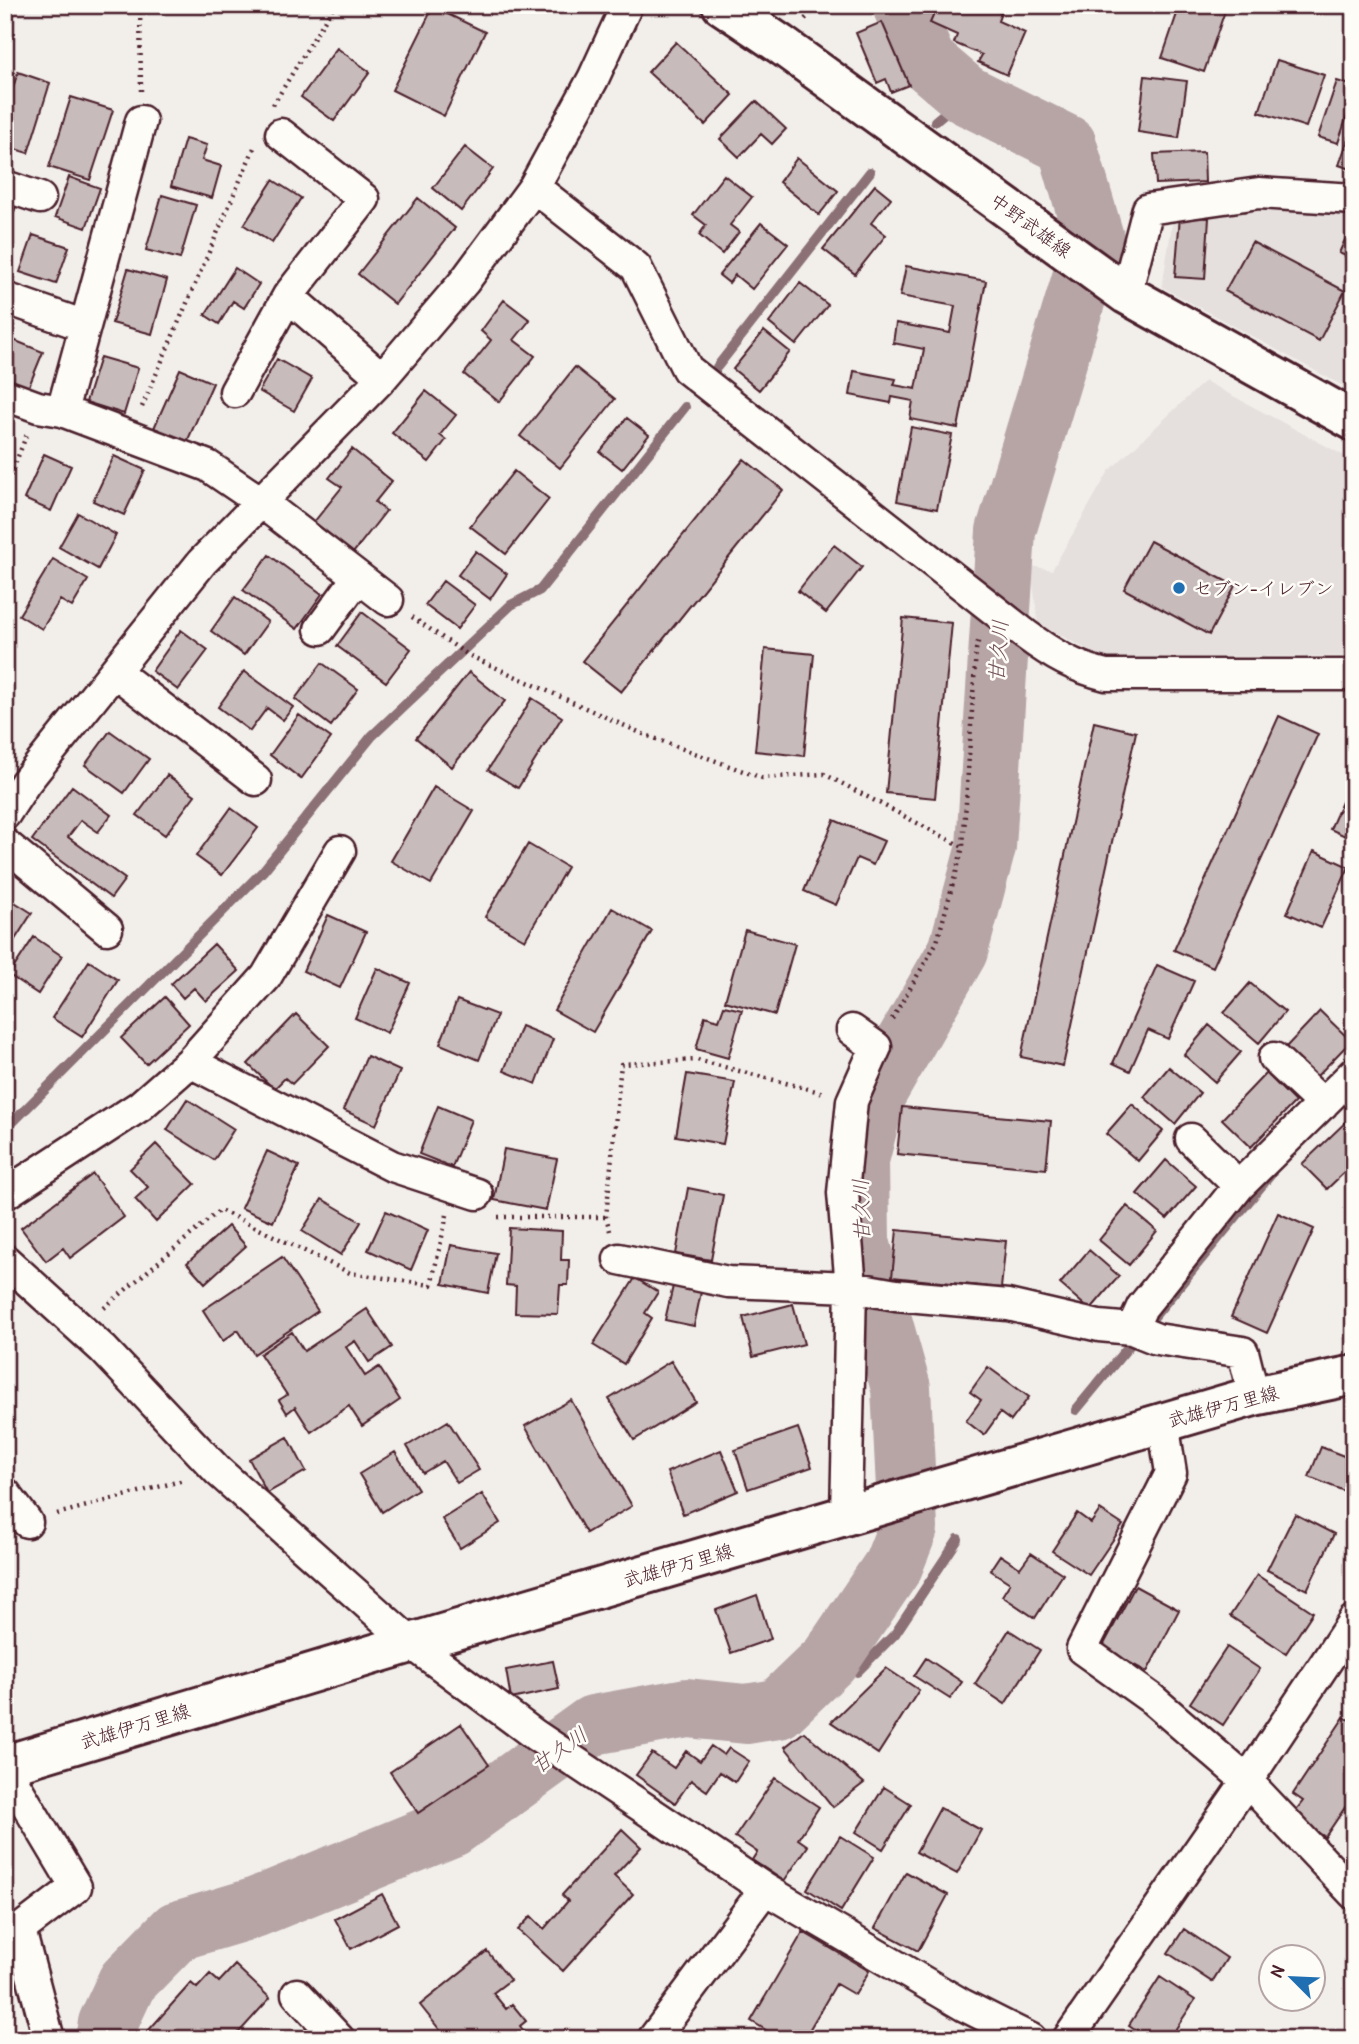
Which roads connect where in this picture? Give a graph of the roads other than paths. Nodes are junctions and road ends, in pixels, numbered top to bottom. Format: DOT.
graph roads {
  1 [pos="626,5"];
  2 [pos="722,5"];
  3 [pos="141,121"];
  4 [pos="270,128"];
  5 [pos="5,186"];
  6 [pos="534,187"];
  7 [pos="40,198"];
  8 [pos="1354,199"];
  9 [pos="1100,274"];
  10 [pos="288,296"];
  11 [pos="5,298"];
  12 [pos="85,326"];
  13 [pos="382,378"];
  14 [pos="235,392"];
  15 [pos="5,396"];
  16 [pos="50,409"];
  17 [pos="1354,421"];
  18 [pos="261,502"];
  19 [pos="358,577"];
  20 [pos="388,600"];
  21 [pos="320,629"];
  22 [pos="115,671"];
  23 [pos="1354,674"];
  24 [pos="256,780"];
  25 [pos="5,814"];
  26 [pos="5,844"];
  27 [pos="340,851"];
  28 [pos="107,929"];
  29 [pos="864,1038"];
  30 [pos="1274,1058"];
  31 [pos="190,1062"];
  32 [pos="1354,1073"];
  33 [pos="1323,1104"];
  34 [pos="1191,1139"];
  35 [pos="1239,1186"];
  36 [pos="466,1190"];
  37 [pos="5,1194"];
  38 [pos="619,1259"];
  39 [pos="8,1267"];
  40 [pos="851,1287"];
  41 [pos="1144,1334"];
  42 [pos="1354,1375"];
  43 [pos="1254,1396"];
  44 [pos="1163,1422"];
  45 [pos="5,1493"];
  46 [pos="846,1516"];
  47 [pos="27,1521"];
  48 [pos="1354,1620"];
  49 [pos="411,1643"];
  50 [pos="5,1766"];
  51 [pos="1247,1781"];
  52 [pos="765,1889"];
  53 [pos="1354,1894"];
  54 [pos="13,1935"];
  55 [pos="297,1994"];
  56 [pos="49,2039"];
  57 [pos="339,2039"];
  58 [pos="653,2039"];
  59 [pos="1031,2039"];
  60 [pos="1068,2039"];
  1 -- 6 [label="street"];
  2 -- 9 [label="main road, 中野武雄線"];
  3 -- 12 [label="street"];
  4 -- 10 [label="street"];
  5 -- 7 [label="street"];
  6 -- 13 [label="street"];
  6 -- 23 [label="street"];
  8 -- 9 [label="street"];
  9 -- 17 [label="main road, 中野武雄線"];
  10 -- 13 [label="street"];
  10 -- 14 [label="street"];
  11 -- 12 [label="street"];
  12 -- 16 [label="street"];
  13 -- 18 [label="street"];
  15 -- 16 [label="street"];
  16 -- 18 [label="street"];
  18 -- 19 [label="street"];
  18 -- 22 [label="street"];
  19 -- 20 [label="street"];
  19 -- 21 [label="street"];
  22 -- 24 [label="street"];
  22 -- 25 [label="street"];
  26 -- 28 [label="street"];
  27 -- 31 [label="street"];
  29 -- 40 [label="street"];
  30 -- 33 [label="street"];
  31 -- 36 [label="street"];
  31 -- 37 [label="street"];
  32 -- 33 [label="street"];
  33 -- 35 [label="street"];
  34 -- 35 [label="street"];
  35 -- 41 [label="street"];
  38 -- 40 [label="street"];
  39 -- 49 [label="street"];
  40 -- 41 [label="street"];
  40 -- 46 [label="street"];
  41 -- 43 [label="street"];
  42 -- 43 [label="main road, 武雄伊万里線"];
  43 -- 44 [label="main road, 武雄伊万里線"];
  44 -- 46 [label="main road, 武雄伊万里線"];
  44 -- 51 [label="street"];
  45 -- 47 [label="street"];
  46 -- 49 [label="main road, 武雄伊万里線"];
  48 -- 51 [label="street"];
  49 -- 50 [label="main road, 武雄伊万里線"];
  49 -- 52 [label="street"];
  50 -- 54 [label="street"];
  51 -- 53 [label="street"];
  51 -- 60 [label="street"];
  52 -- 58 [label="street"];
  52 -- 59 [label="street"];
  54 -- 56 [label="street"];
  55 -- 57 [label="street"];
}
